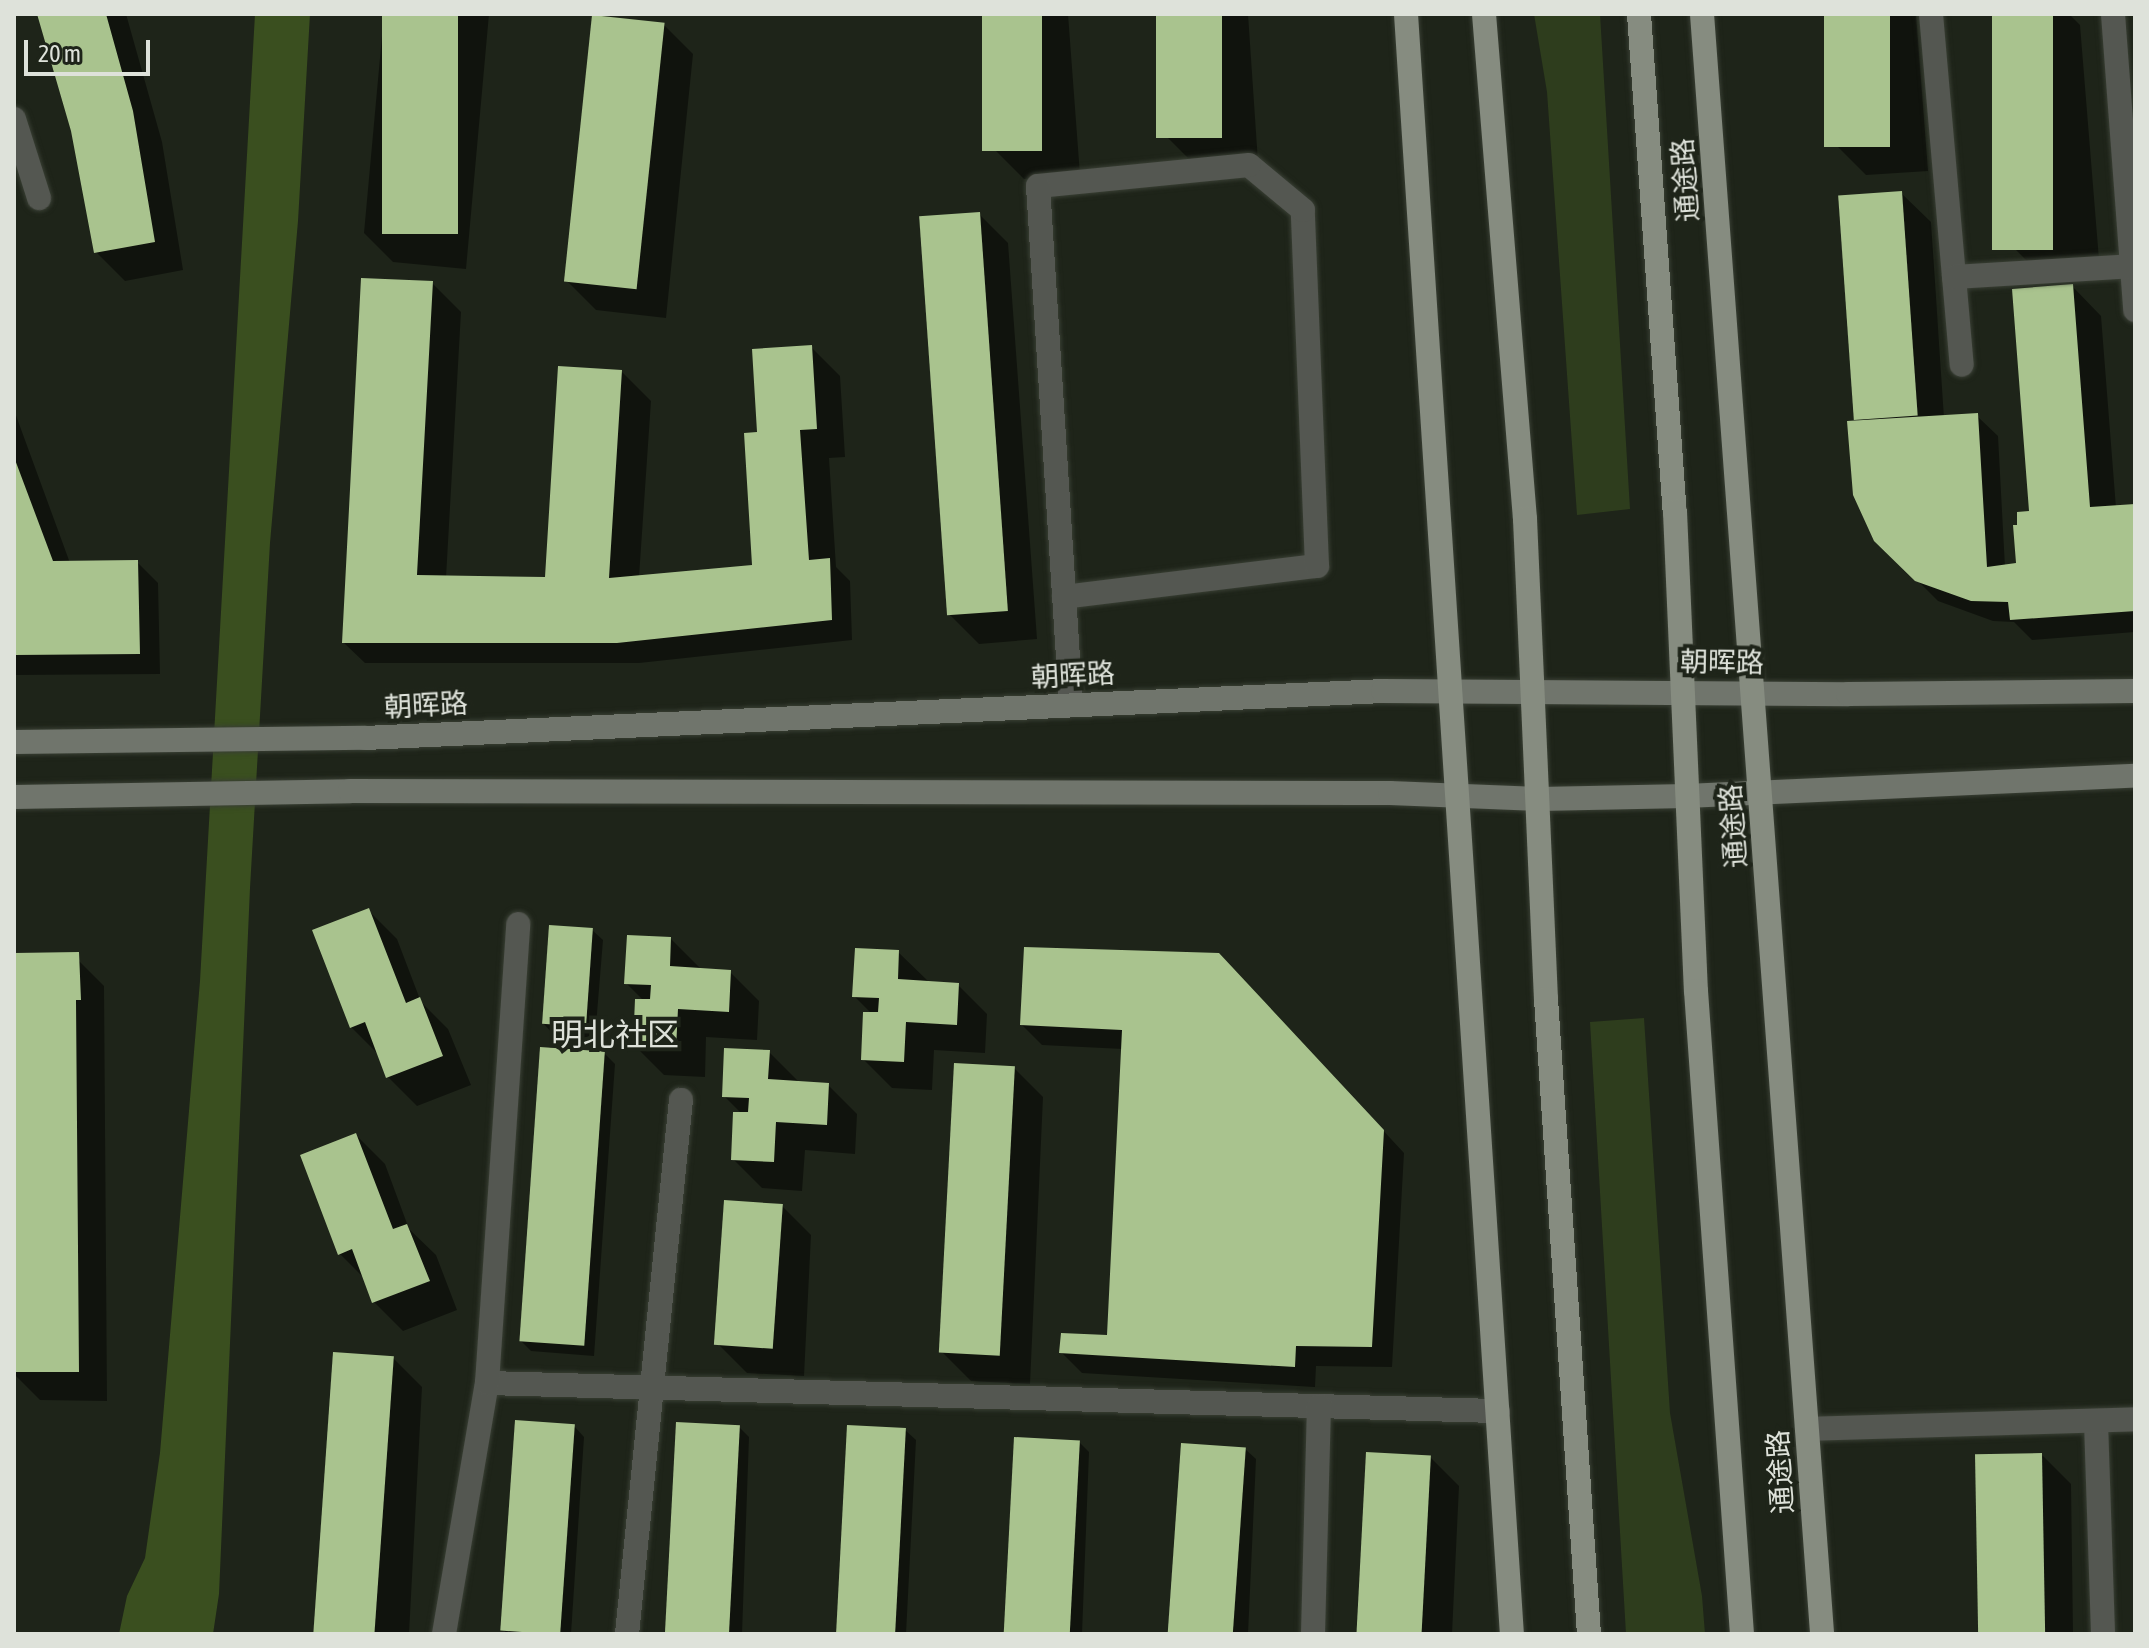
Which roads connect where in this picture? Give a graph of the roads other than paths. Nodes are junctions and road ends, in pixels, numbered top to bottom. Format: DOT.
graph roads {
  1 [pos="1406,14"];
  2 [pos="1484,14"];
  3 [pos="1639,14"];
  4 [pos="1702,14"];
  5 [pos="1931,14"];
  6 [pos="2113,14"];
  7 [pos="14,119"];
  8 [pos="39,198"];
  9 [pos="2133,266"];
  10 [pos="1954,277"];
  11 [pos="2135,310"];
  12 [pos="1962,365"];
  13 [pos="1064,597"];
  14 [pos="1450,690"];
  15 [pos="1531,690"];
  16 [pos="1683,691"];
  17 [pos="2135,691"];
  18 [pos="1754,692"];
  19 [pos="1071,705"];
  20 [pos="14,742"];
  21 [pos="2135,776"];
  22 [pos="1760,793"];
  23 [pos="1457,796"];
  24 [pos="1687,796"];
  25 [pos="14,797"];
  26 [pos="1539,799"];
  27 [pos="518,924"];
  28 [pos="681,1100"];
  29 [pos="487,1383"];
  30 [pos="653,1387"];
  31 [pos="1319,1406"];
  32 [pos="1498,1411"];
  33 [pos="2135,1419"];
  34 [pos="2096,1422"];
  35 [pos="1807,1429"];
  36 [pos="444,1634"];
  37 [pos="627,1634"];
  38 [pos="1313,1634"];
  39 [pos="1512,1634"];
  40 [pos="1589,1634"];
  41 [pos="1742,1634"];
  42 [pos="1822,1634"];
  43 [pos="2103,1634"];
  1 -- 14 [label="main road"];
  2 -- 15 [label="main road"];
  3 -- 16 [label="main road, 通途路"];
  4 -- 18 [label="main road, 通途路"];
  5 -- 10 [label="street"];
  6 -- 9 [label="street"];
  7 -- 8 [label="street"];
  9 -- 10 [label="street"];
  9 -- 11 [label="street"];
  10 -- 12 [label="street"];
  13 -- 13 [label="street"];
  13 -- 19 [label="street"];
  14 -- 15 [label="main road, 朝晖路"];
  14 -- 19 [label="main road, 朝晖路"];
  14 -- 23 [label="main road"];
  15 -- 16 [label="main road, 朝晖路"];
  15 -- 26 [label="main road"];
  16 -- 18 [label="main road, 朝晖路"];
  16 -- 24 [label="main road, 通途路"];
  17 -- 18 [label="main road, 朝晖路"];
  18 -- 22 [label="main road, 通途路"];
  19 -- 20 [label="main road, 朝晖路"];
  21 -- 22 [label="main road"];
  22 -- 24 [label="main road"];
  22 -- 35 [label="main road, 通途路"];
  23 -- 25 [label="main road"];
  23 -- 26 [label="main road"];
  23 -- 32 [label="main road"];
  24 -- 26 [label="main road"];
  24 -- 41 [label="main road, 通途路"];
  26 -- 40 [label="main road"];
  27 -- 29 [label="street"];
  28 -- 30 [label="street"];
  29 -- 30 [label="street"];
  29 -- 36 [label="street"];
  30 -- 31 [label="street"];
  30 -- 37 [label="street"];
  31 -- 32 [label="street"];
  31 -- 38 [label="street"];
  32 -- 39 [label="main road"];
  33 -- 34 [label="street"];
  34 -- 35 [label="street"];
  34 -- 43 [label="street"];
  35 -- 42 [label="main road, 通途路"];
}
